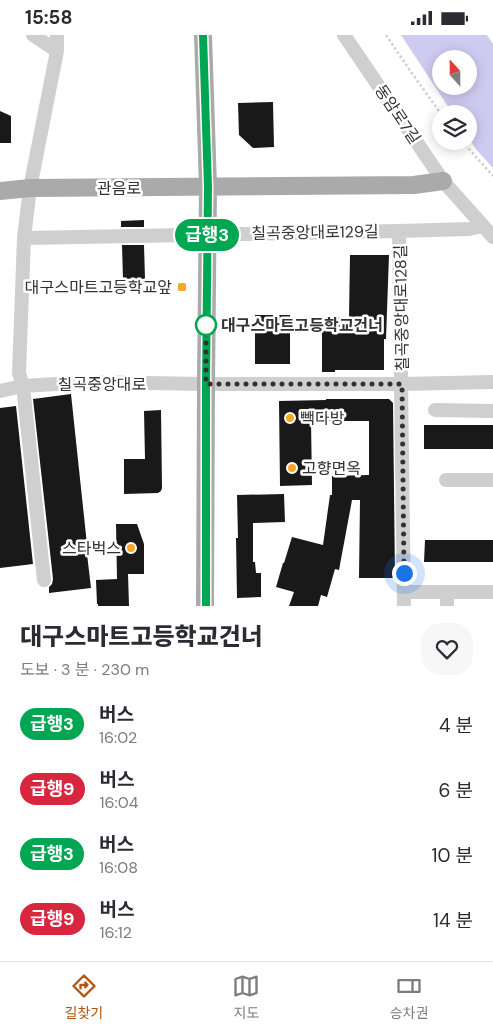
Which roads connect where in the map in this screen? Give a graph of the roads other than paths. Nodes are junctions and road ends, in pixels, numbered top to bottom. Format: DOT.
graph roads {
  1 [pos="34,35"];
  2 [pos="57,35"];
  3 [pos="203,35"];
  4 [pos="344,35"];
  5 [pos="57,51"];
  6 [pos="443,181"];
  7 [pos="208,187"];
  8 [pos="30,188"];
  9 [pos="0,191"];
  10 [pos="483,226"];
  11 [pos="399,231"];
  12 [pos="207,234"];
  13 [pos="493,237"];
  14 [pos="24,238"];
  15 [pos="493,383"];
  16 [pos="206,384"];
  17 [pos="402,384"];
  18 [pos="23,385"];
  19 [pos="0,391"];
  20 [pos="435,410"];
  21 [pos="493,411"];
  22 [pos="446,480"];
  23 [pos="493,480"];
  24 [pos="44,580"];
  25 [pos="493,592"];
  26 [pos="404,599"];
  27 [pos="447,599"];
  28 [pos="206,606"];
  1 -- 5 [label="street"];
  2 -- 5 [label="street"];
  3 -- 7 [label="main road"];
  4 -- 6 [label="street, 동암로7길"];
  5 -- 8 [label="street"];
  6 -- 7 [label="main road, 관음로"];
  6 -- 10 [label="street, 동암로7길"];
  7 -- 8 [label="main road, 관음로"];
  7 -- 12 [label="main road"];
  8 -- 9 [label="main road, 관음로"];
  8 -- 14 [label="street"];
  10 -- 11 [label="street, 칠곡중앙대로129길"];
  10 -- 13 [label="street, 동암로7길"];
  11 -- 12 [label="street, 칠곡중앙대로129길"];
  11 -- 17 [label="street, 칠곡중앙대로128길"];
  12 -- 14 [label="street, 칠곡중앙대로129길"];
  12 -- 16 [label="main road"];
  14 -- 18 [label="street"];
  15 -- 17 [label="street, 칠곡중앙대로128길"];
  16 -- 17 [label="street, 칠곡중앙대로128길"];
  16 -- 18 [label="street, 칠곡중앙대로"];
  16 -- 28 [label="main road"];
  17 -- 26 [label="street, 칠곡중앙대로128길"];
  18 -- 19 [label="street, 칠곡중앙대로"];
  18 -- 24 [label="street"];
  20 -- 21 [label="street"];
  22 -- 23 [label="street"];
  25 -- 27 [label="street"];
  26 -- 27 [label="street"];
}
